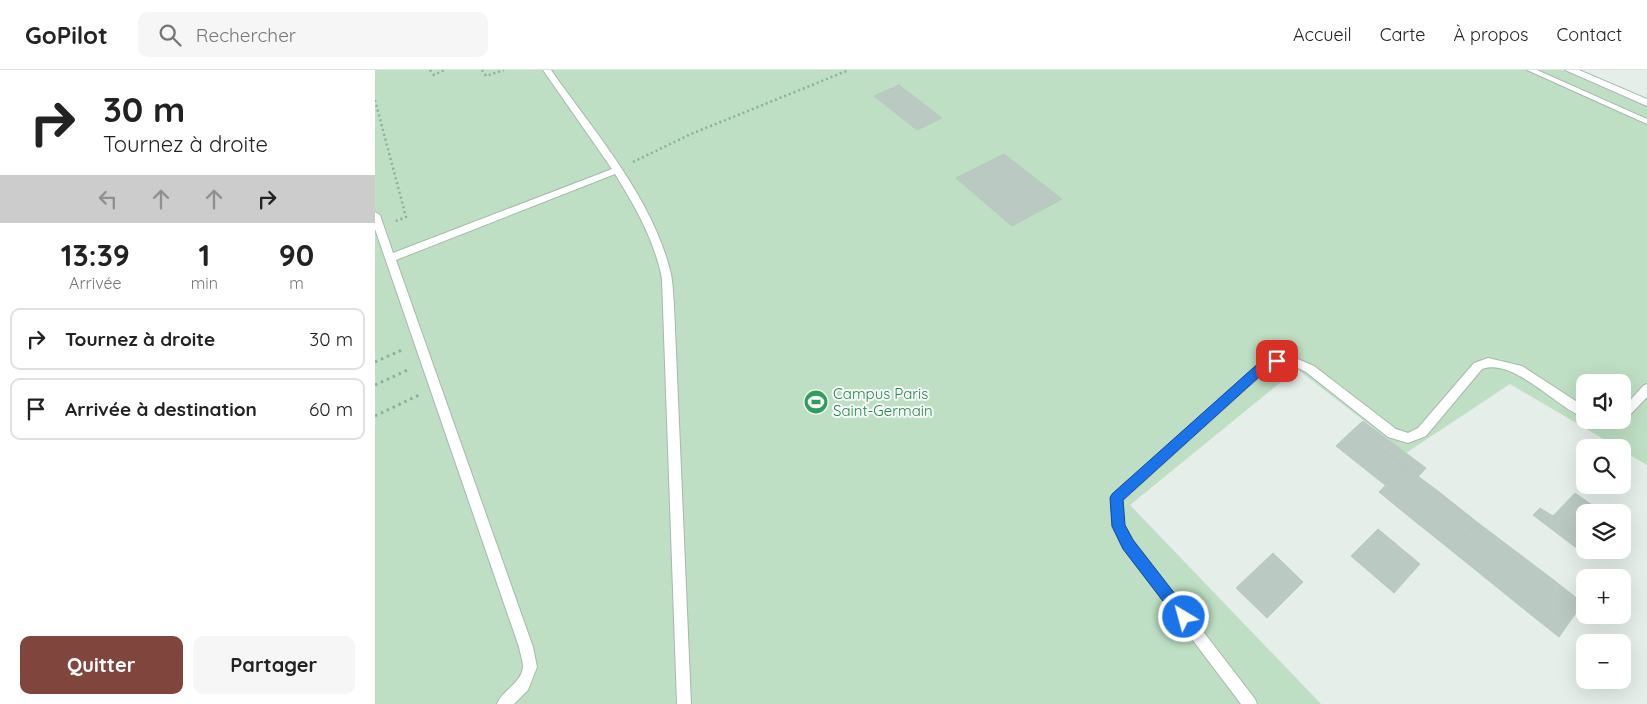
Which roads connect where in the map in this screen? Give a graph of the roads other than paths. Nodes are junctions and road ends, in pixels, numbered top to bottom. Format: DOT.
graph roads {
  1 [pos="547,70"];
  2 [pos="1531,70"];
  3 [pos="1570,70"];
  4 [pos="1647,103"];
  5 [pos="1647,122"];
  6 [pos="617,170"];
  7 [pos="375,215"];
  8 [pos="390,258"];
  9 [pos="1647,389"];
  10 [pos="1631,406"];
  11 [pos="1576,407"];
  12 [pos="504,704"];
  13 [pos="684,704"];
  14 [pos="1250,704"];
  1 -- 6 [label="lane"];
  2 -- 5 [label="lane"];
  3 -- 4 [label="street"];
  6 -- 8 [label="lane"];
  6 -- 13 [label="lane"];
  7 -- 8 [label="lane"];
  8 -- 12 [label="lane"];
  9 -- 10 [label="lane"];
  11 -- 14 [label="lane"];
}
